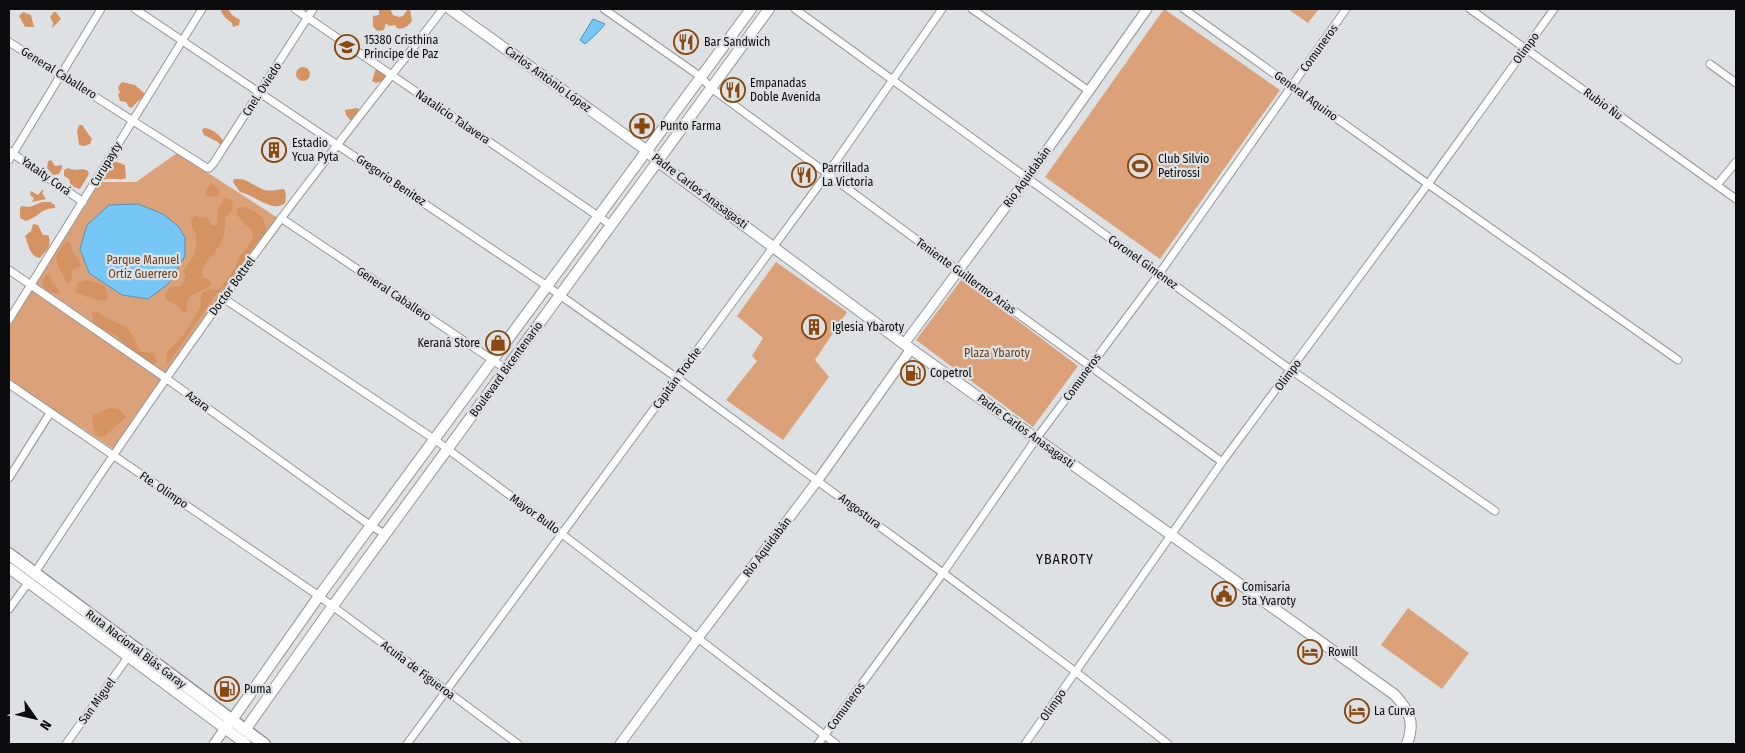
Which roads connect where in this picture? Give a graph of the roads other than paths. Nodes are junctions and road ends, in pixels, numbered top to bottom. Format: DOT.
graph roads {
  1 [pos="101,9"];
  2 [pos="134,9"];
  3 [pos="202,9"];
  4 [pos="295,9"];
  5 [pos="313,9"];
  6 [pos="443,9"];
  7 [pos="450,9"];
  8 [pos="604,9"];
  9 [pos="751,9"];
  10 [pos="769,9"];
  11 [pos="795,9"];
  12 [pos="942,9"];
  13 [pos="972,9"];
  14 [pos="1147,9"];
  15 [pos="1184,9"];
  16 [pos="1346,9"];
  17 [pos="1470,9"];
  18 [pos="1554,9"];
  19 [pos="307,17"];
  20 [pos="182,40"];
  21 [pos="9,42"];
  22 [pos="1526,48"];
  23 [pos="1710,64"];
  24 [pos="61,74"];
  25 [pos="392,75"];
  26 [pos="701,77"];
  27 [pos="893,80"];
  28 [pos="1736,84"];
  29 [pos="1291,85"];
  30 [pos="711,88"];
  31 [pos="1089,91"];
  32 [pos="260,92"];
  33 [pos="132,120"];
  34 [pos="338,145"];
  35 [pos="646,150"];
  36 [pos="10,154"];
  37 [pos="658,161"];
  38 [pos="1736,162"];
  39 [pos="209,168"];
  40 [pos="827,174"];
  41 [pos="1028,177"];
  42 [pos="1428,184"];
  43 [pos="1717,185"];
  44 [pos="1736,199"];
  45 [pos="83,202"];
  46 [pos="598,215"];
  47 [pos="281,218"];
  48 [pos="611,225"];
  49 [pos="774,247"];
  50 [pos="9,270"];
  51 [pos="959,271"];
  52 [pos="1159,274"];
  53 [pos="30,286"];
  54 [pos="547,286"];
  55 [pos="560,296"];
  56 [pos="223,298"];
  57 [pos="9,320"];
  58 [pos="908,346"];
  59 [pos="492,360"];
  60 [pos="1678,360"];
  61 [pos="1090,366"];
  62 [pos="506,369"];
  63 [pos="1291,370"];
  64 [pos="677,378"];
  65 [pos="167,379"];
  66 [pos="9,384"];
  67 [pos="50,413"];
  68 [pos="434,439"];
  69 [pos="1036,440"];
  70 [pos="447,449"];
  71 [pos="112,455"];
  72 [pos="1222,462"];
  73 [pos="9,478"];
  74 [pos="818,480"];
  75 [pos="1495,510"];
  76 [pos="371,526"];
  77 [pos="385,534"];
  78 [pos="562,534"];
  79 [pos="1172,534"];
  80 [pos="9,554"];
  81 [pos="9,568"];
  82 [pos="943,573"];
  83 [pos="31,578"];
  84 [pos="319,596"];
  85 [pos="332,607"];
  86 [pos="9,609"];
  87 [pos="698,638"];
  88 [pos="128,657"];
  89 [pos="1076,672"];
  90 [pos="447,691"];
  91 [pos="228,724"];
  92 [pos="824,736"];
  93 [pos="241,739"];
  94 [pos="66,744"];
  95 [pos="214,744"];
  96 [pos="264,744"];
  97 [pos="407,744"];
  98 [pos="518,744"];
  99 [pos="620,744"];
  100 [pos="818,744"];
  101 [pos="836,744"];
  102 [pos="1025,744"];
  103 [pos="1168,744"];
  104 [pos="1407,744"];
  1 -- 24 [label="street"];
  2 -- 20 [label="street, Gregorio Benitez"];
  3 -- 20 [label="street, Curupayty"];
  4 -- 19 [label="street, Natalicio Talavera"];
  5 -- 19 [label="street, Cnel. Oviedo"];
  6 -- 25 [label="street, Doctor Bottrel"];
  7 -- 35 [label="main road, Carlos António López"];
  8 -- 26 [label="street, Teniente Guillermo Arias"];
  9 -- 26 [label="main road, Boulevard Bicentenario"];
  10 -- 30 [label="main road, Boulevard Bicentenario"];
  11 -- 27 [label="street, Coronel Gimenez"];
  12 -- 27 [label="street, Capitán Troche"];
  13 -- 31 [label="street"];
  14 -- 31 [label="street, Rio Aquidabán"];
  15 -- 29 [label="street, General Aquino"];
  16 -- 29 [label="street, Comuneros"];
  17 -- 22 [label="street, Rubio Ñu"];
  18 -- 22 [label="street, Olimpo"];
  19 -- 25 [label="street, Natalicio Talavera"];
  19 -- 32 [label="street, Cnel. Oviedo"];
  20 -- 32 [label="street, Gregorio Benitez"];
  20 -- 33 [label="street, Curupayty"];
  21 -- 24 [label="street, General Caballero"];
  22 -- 42 [label="street, Olimpo"];
  22 -- 43 [label="street, Rubio Ñu"];
  23 -- 28 [label="street"];
  24 -- 33 [label="street, General Caballero"];
  24 -- 36 [label="street"];
  25 -- 34 [label="street, Doctor Bottrel"];
  25 -- 46 [label="street, Natalicio Talavera"];
  26 -- 30 [label="street, Teniente Guillermo Arias"];
  26 -- 35 [label="main road, Boulevard Bicentenario"];
  27 -- 40 [label="street, Capitán Troche"];
  27 -- 41 [label="street, Coronel Gimenez"];
  29 -- 42 [label="street, General Aquino"];
  29 -- 52 [label="street, Comuneros"];
  30 -- 37 [label="main road, Boulevard Bicentenario"];
  30 -- 40 [label="street, Teniente Guillermo Arias"];
  31 -- 41 [label="street, Rio Aquidabán"];
  32 -- 34 [label="street, Gregorio Benitez"];
  32 -- 39 [label="street, Cnel. Oviedo"];
  33 -- 39 [label="street, General Caballero"];
  33 -- 45 [label="street, Curupayty"];
  34 -- 47 [label="street, Doctor Bottrel"];
  34 -- 54 [label="street, Gregorio Benitez"];
  35 -- 37 [label="main road, Padre Carlos Anasagasti"];
  35 -- 46 [label="main road, Boulevard Bicentenario"];
  36 -- 45 [label="street, Yataity Corá"];
  37 -- 48 [label="main road, Boulevard Bicentenario"];
  37 -- 49 [label="main road, Padre Carlos Anasagasti"];
  38 -- 43 [label="street"];
  40 -- 49 [label="street, Capitán Troche"];
  40 -- 51 [label="street, Teniente Guillermo Arias"];
  41 -- 51 [label="street, Rio Aquidabán"];
  41 -- 52 [label="street, Coronel Gimenez"];
  42 -- 60 [label="street, General Aquino"];
  42 -- 63 [label="street, Olimpo"];
  43 -- 44 [label="street, Rubio Ñu"];
  45 -- 53 [label="street, Curupayty"];
  46 -- 48 [label="street, Natalicio Talavera"];
  46 -- 54 [label="main road, Boulevard Bicentenario"];
  47 -- 56 [label="street, Doctor Bottrel"];
  47 -- 59 [label="street, General Caballero"];
  48 -- 55 [label="main road, Boulevard Bicentenario"];
  49 -- 58 [label="main road, Padre Carlos Anasagasti"];
  49 -- 64 [label="street, Capitán Troche"];
  50 -- 53 [label="street, Azara"];
  51 -- 58 [label="street, Rio Aquidabán"];
  51 -- 61 [label="street, Teniente Guillermo Arias"];
  52 -- 61 [label="street, Comuneros"];
  52 -- 63 [label="street, Coronel Gimenez"];
  53 -- 57 [label="street, Curupayty"];
  53 -- 65 [label="street, Azara"];
  54 -- 55 [label="street, Angostura"];
  54 -- 59 [label="main road, Boulevard Bicentenario"];
  55 -- 62 [label="main road, Boulevard Bicentenario"];
  55 -- 64 [label="street, Angostura"];
  56 -- 65 [label="street, Doctor Bottrel"];
  56 -- 68 [label="street, Mayor Bullo"];
  58 -- 69 [label="main road, Padre Carlos Anasagasti"];
  58 -- 74 [label="street, Rio Aquidabán"];
  59 -- 62 [label="street, General Caballero"];
  59 -- 68 [label="main road, Boulevard Bicentenario"];
  61 -- 69 [label="street, Comuneros"];
  61 -- 72 [label="street, Teniente Guillermo Arias"];
  62 -- 70 [label="main road, Boulevard Bicentenario"];
  63 -- 72 [label="street, Olimpo"];
  63 -- 75 [label="street, Coronel Gimenez"];
  64 -- 74 [label="street, Angostura"];
  64 -- 78 [label="street, Capitán Troche"];
  65 -- 71 [label="street, Doctor Bottrel"];
  65 -- 76 [label="street, Azara"];
  66 -- 67 [label="street, Fte. Olimpo"];
  67 -- 71 [label="street, Fte. Olimpo"];
  67 -- 73 [label="street"];
  68 -- 70 [label="street, Mayor Bullo"];
  68 -- 76 [label="main road, Boulevard Bicentenario"];
  69 -- 79 [label="main road, Padre Carlos Anasagasti"];
  69 -- 82 [label="street, Comuneros"];
  70 -- 77 [label="main road, Boulevard Bicentenario"];
  70 -- 78 [label="street, Mayor Bullo"];
  71 -- 83 [label="street, Doctor Bottrel"];
  71 -- 84 [label="street, Fte. Olimpo"];
  72 -- 79 [label="street, Olimpo"];
  74 -- 82 [label="street, Angostura"];
  74 -- 87 [label="street, Rio Aquidabán"];
  76 -- 77 [label="street, Azara"];
  76 -- 84 [label="main road, Boulevard Bicentenario"];
  77 -- 85 [label="main road, Boulevard Bicentenario"];
  78 -- 87 [label="street, Mayor Bullo"];
  78 -- 90 [label="street, Capitán Troche"];
  79 -- 89 [label="street, Olimpo"];
  79 -- 104 [label="main road, Padre Carlos Anasagasti"];
  80 -- 83 [label="highway, Ruta Nacional Blás Garay"];
  81 -- 83 [label="main road"];
  82 -- 89 [label="street, Angostura"];
  82 -- 92 [label="street, Comuneros"];
  83 -- 86 [label="street, Doctor Bottrel"];
  83 -- 88 [label="main road"];
  83 -- 91 [label="highway, Ruta Nacional Blás Garay"];
  84 -- 85 [label="street, Acuña de Figueroa"];
  84 -- 91 [label="main road, Boulevard Bicentenario"];
  85 -- 90 [label="street, Acuña de Figueroa"];
  85 -- 93 [label="main road, Boulevard Bicentenario"];
  87 -- 92 [label="street, Mayor Bullo"];
  87 -- 99 [label="street, Rio Aquidabán"];
  88 -- 91 [label="main road"];
  88 -- 94 [label="street, San Miguel"];
  89 -- 102 [label="street, Olimpo"];
  89 -- 103 [label="street, Angostura"];
  90 -- 97 [label="street, Capitán Troche"];
  90 -- 98 [label="street, Acuña de Figueroa"];
  91 -- 93 [label="highway, Ruta Nacional Blás Garay"];
  91 -- 95 [label="street"];
  92 -- 100 [label="street, Comuneros"];
  92 -- 101 [label="street, Mayor Bullo"];
  93 -- 96 [label="highway, Ruta Nacional Blás Garay"];
}
